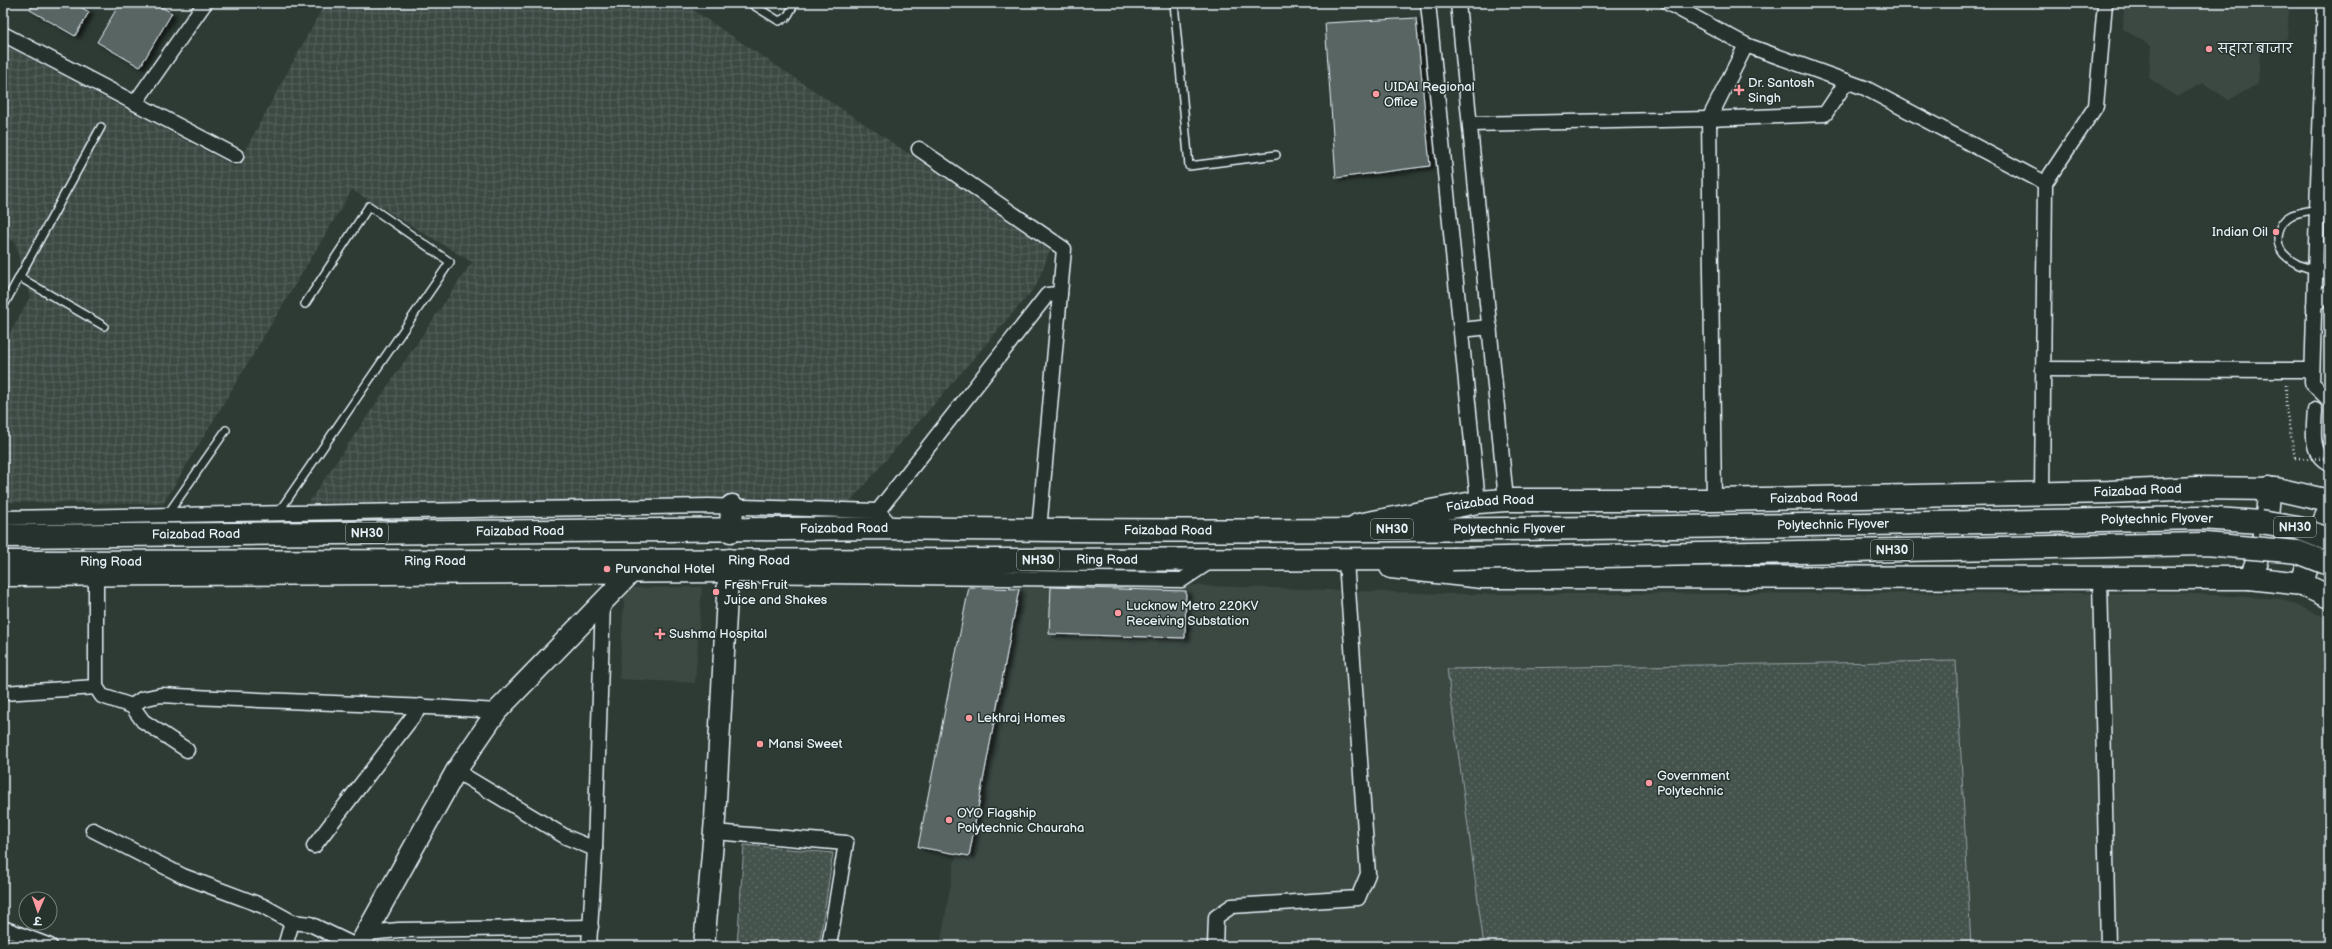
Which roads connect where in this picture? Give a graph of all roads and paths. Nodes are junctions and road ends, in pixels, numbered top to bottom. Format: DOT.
graph roads {
  1 [pos="205,3"];
  2 [pos="750,3"];
  3 [pos="795,3"];
  4 [pos="1174,3"];
  5 [pos="1428,3"];
  6 [pos="1458,3"];
  7 [pos="1668,3"];
  8 [pos="2105,3"];
  9 [pos="2325,3"];
  10 [pos="3,34"];
  11 [pos="1746,45"];
  12 [pos="1847,81"];
  13 [pos="135,103"];
  14 [pos="1709,119"];
  15 [pos="1470,124"];
  16 [pos="101,127"];
  17 [pos="919,149"];
  18 [pos="1276,155"];
  19 [pos="236,156"];
  20 [pos="2045,183"];
  21 [pos="2323,209"];
  22 [pos="2322,270"];
  23 [pos="19,277"];
  24 [pos="2329,292"];
  25 [pos="1060,294"];
  26 [pos="305,304"];
  27 [pos="2314,305"];
  28 [pos="3,307"];
  29 [pos="104,326"];
  30 [pos="1490,327"];
  31 [pos="1461,330"];
  32 [pos="2043,369"];
  33 [pos="2287,370"];
  34 [pos="2312,370"];
  35 [pos="2329,400"];
  36 [pos="2315,410"];
  37 [pos="226,430"];
  38 [pos="2329,458"];
  39 [pos="2329,463"];
  40 [pos="2269,488"];
  41 [pos="2042,494"];
  42 [pos="1506,500"];
  43 [pos="1714,500"];
  44 [pos="2329,501"];
  45 [pos="1478,502"];
  46 [pos="732,506"];
  47 [pos="878,511"];
  48 [pos="2329,511"];
  49 [pos="278,513"];
  50 [pos="167,516"];
  51 [pos="3,518"];
  52 [pos="893,528"];
  53 [pos="1334,529"];
  54 [pos="1039,530"];
  55 [pos="731,531"];
  56 [pos="3,536"];
  57 [pos="2329,540"];
  58 [pos="1346,561"];
  59 [pos="3,562"];
  60 [pos="2329,564"];
  61 [pos="729,567"];
  62 [pos="627,577"];
  63 [pos="2100,578"];
  64 [pos="2250,578"];
  65 [pos="3,579"];
  66 [pos="96,579"];
  67 [pos="2302,584"];
  68 [pos="2329,597"];
  69 [pos="603,601"];
  70 [pos="96,687"];
  71 [pos="3,693"];
  72 [pos="132,706"];
  73 [pos="420,706"];
  74 [pos="497,712"];
  75 [pos="187,750"];
  76 [pos="456,770"];
  77 [pos="94,830"];
  78 [pos="714,832"];
  79 [pos="314,846"];
  80 [pos="595,849"];
  81 [pos="292,922"];
  82 [pos="591,927"];
  83 [pos="3,928"];
  84 [pos="361,942"];
  85 [pos="50,946"];
  86 [pos="285,946"];
  87 [pos="589,946"];
  88 [pos="704,946"];
  89 [pos="829,946"];
  90 [pos="1215,946"];
  91 [pos="2108,946"];
  1 -- 13 [label="street"];
  2 -- 3 [label="lane"];
  4 -- 18 [label="lane"];
  5 -- 31 [label="street"];
  6 -- 15 [label="street"];
  7 -- 11 [label="street"];
  8 -- 20 [label="street"];
  9 -- 21 [label="street"];
  10 -- 13 [label="street"];
  11 -- 12 [label="street"];
  11 -- 14 [label="street"];
  12 -- 14 [label="street"];
  12 -- 20 [label="street"];
  13 -- 19 [label="street"];
  14 -- 15 [label="street"];
  14 -- 43 [label="street"];
  15 -- 30 [label="street"];
  16 -- 23 [label="lane"];
  17 -- 25 [label="street"];
  20 -- 32 [label="street"];
  21 -- 22 [label="street"];
  21 -- 22 [label="lane"];
  22 -- 27 [label="street"];
  23 -- 28 [label="lane"];
  23 -- 29 [label="lane"];
  24 -- 27 [label="street"];
  25 -- 47 [label="street"];
  25 -- 54 [label="street"];
  26 -- 49 [label="lane"];
  27 -- 34 [label="street"];
  30 -- 31 [label="street"];
  30 -- 42 [label="street"];
  31 -- 45 [label="street"];
  32 -- 33 [label="street"];
  32 -- 41 [label="street"];
  33 -- 34 [label="street"];
  33 -- 38 [label="path, bridge"];
  34 -- 35 [label="street"];
  36 -- 39 [label="street"];
  37 -- 50 [label="lane"];
  40 -- 41 [label="main road, Faizabad Road"];
  40 -- 44 [label="main road, Faizabad Road"];
  40 -- 64 [label="main road"];
  41 -- 43 [label="main road, Faizabad Road"];
  42 -- 43 [label="main road, Faizabad Road"];
  42 -- 45 [label="main road, Faizabad Road"];
  45 -- 53 [label="main road, Faizabad Road"];
  46 -- 47 [label="street"];
  46 -- 49 [label="street"];
  46 -- 55 [label="main road"];
  47 -- 52 [label="street"];
  48 -- 67 [label="main road"];
  49 -- 50 [label="street"];
  50 -- 51 [label="street"];
  52 -- 54 [label="main road, Faizabad Road / NH30"];
  52 -- 55 [label="main road, Faizabad Road / NH30"];
  53 -- 54 [label="main road, Faizabad Road / NH30"];
  53 -- 57 [label="main road, Polytechnic Flyover / NH30, bridge"];
  55 -- 56 [label="main road, Faizabad Road / NH30"];
  58 -- 60 [label="main road, Polytechnic Flyover / NH30, bridge"];
  58 -- 61 [label="main road, Ring Road / NH30"];
  58 -- 63 [label="main road"];
  58 -- 90 [label="street"];
  59 -- 61 [label="main road, Ring Road / NH30"];
  61 -- 62 [label="street"];
  61 -- 78 [label="street"];
  62 -- 66 [label="street"];
  62 -- 69 [label="street"];
  63 -- 64 [label="main road"];
  63 -- 91 [label="street"];
  64 -- 67 [label="main road"];
  65 -- 66 [label="street"];
  66 -- 70 [label="street"];
  67 -- 68 [label="main road"];
  69 -- 74 [label="street"];
  69 -- 80 [label="street"];
  70 -- 71 [label="street"];
  70 -- 72 [label="street"];
  72 -- 73 [label="street"];
  72 -- 75 [label="street"];
  73 -- 74 [label="street"];
  73 -- 79 [label="street"];
  74 -- 76 [label="street"];
  76 -- 80 [label="street"];
  76 -- 84 [label="street"];
  77 -- 81 [label="street"];
  78 -- 88 [label="street"];
  78 -- 89 [label="street"];
  80 -- 82 [label="street"];
  81 -- 84 [label="street"];
  81 -- 86 [label="street"];
  82 -- 84 [label="street"];
  82 -- 87 [label="street"];
  83 -- 85 [label="street"];
}
